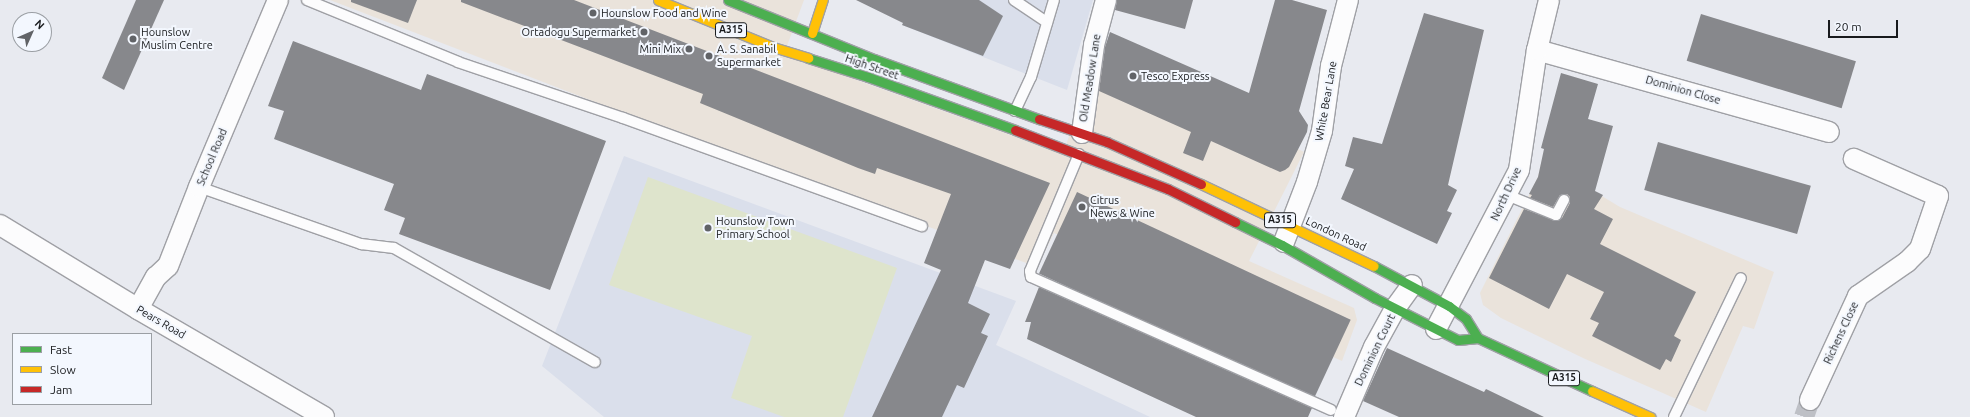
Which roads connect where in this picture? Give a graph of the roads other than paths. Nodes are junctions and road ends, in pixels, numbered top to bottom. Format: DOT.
graph roads {
  1 [pos="278,0"];
  2 [pos="308,0"];
  3 [pos="658,0"];
  4 [pos="728,0"];
  5 [pos="823,0"];
  6 [pos="1014,0"];
  7 [pos="1054,0"];
  8 [pos="1106,0"];
  9 [pos="1348,0"];
  10 [pos="1549,0"];
  11 [pos="1047,22"];
  12 [pos="812,33"];
  13 [pos="1537,50"];
  14 [pos="805,57"];
  15 [pos="1015,111"];
  16 [pos="1010,128"];
  17 [pos="1829,132"];
  18 [pos="1080,144"];
  19 [pos="1854,160"];
  20 [pos="199,187"];
  21 [pos="1507,195"];
  22 [pos="1564,200"];
  23 [pos="0,225"];
  24 [pos="922,226"];
  25 [pos="1291,226"];
  26 [pos="1282,245"];
  27 [pos="1741,278"];
  28 [pos="1412,285"];
  29 [pos="1449,306"];
  30 [pos="1396,307"];
  31 [pos="138,309"];
  32 [pos="1436,329"];
  33 [pos="1478,338"];
  34 [pos="595,362"];
  35 [pos="1810,400"];
  36 [pos="1337,414"];
  37 [pos="324,417"];
  38 [pos="1648,417"];
  39 [pos="1674,417"];
  1 -- 20 [label="street, School Road"];
  2 -- 24 [label="lane"];
  3 -- 14 [label="main road, High Street / A315"];
  4 -- 12 [label="main road, High Street / A315"];
  5 -- 12 [label="main road"];
  6 -- 11 [label="lane"];
  7 -- 11 [label="lane"];
  8 -- 18 [label="street, Old Meadow Lane"];
  9 -- 25 [label="street, White Bear Lane"];
  10 -- 13 [label="street, North Drive"];
  11 -- 15 [label="lane"];
  12 -- 14 [label="main road"];
  12 -- 15 [label="main road, High Street / A315"];
  13 -- 17 [label="street, Dominion Close"];
  13 -- 21 [label="street, North Drive"];
  14 -- 16 [label="main road, High Street / A315"];
  15 -- 16 [label="main road"];
  15 -- 18 [label="main road, High Street / A315"];
  16 -- 18 [label="main road, High Street / A315"];
  18 -- 25 [label="main road, London Road / A315"];
  18 -- 26 [label="main road, A315"];
  18 -- 36 [label="lane"];
  19 -- 35 [label="street, Richens Close"];
  20 -- 31 [label="street, School Road"];
  20 -- 34 [label="lane"];
  21 -- 22 [label="lane"];
  21 -- 29 [label="street, North Drive"];
  23 -- 31 [label="street, Pears Road"];
  25 -- 26 [label="street, White Bear Lane"];
  25 -- 28 [label="main road, London Road / A315"];
  26 -- 30 [label="main road, A315"];
  27 -- 39 [label="lane"];
  28 -- 29 [label="main road, London Road / A315"];
  28 -- 30 [label="street, Dominion Court"];
  29 -- 32 [label="street, North Drive"];
  29 -- 33 [label="main road, London Road / A315"];
  30 -- 32 [label="main road, A315"];
  30 -- 36 [label="street, Dominion Court"];
  31 -- 37 [label="street, Pears Road"];
  32 -- 33 [label="main road, A315"];
  33 -- 38 [label="main road, A315"];
}
